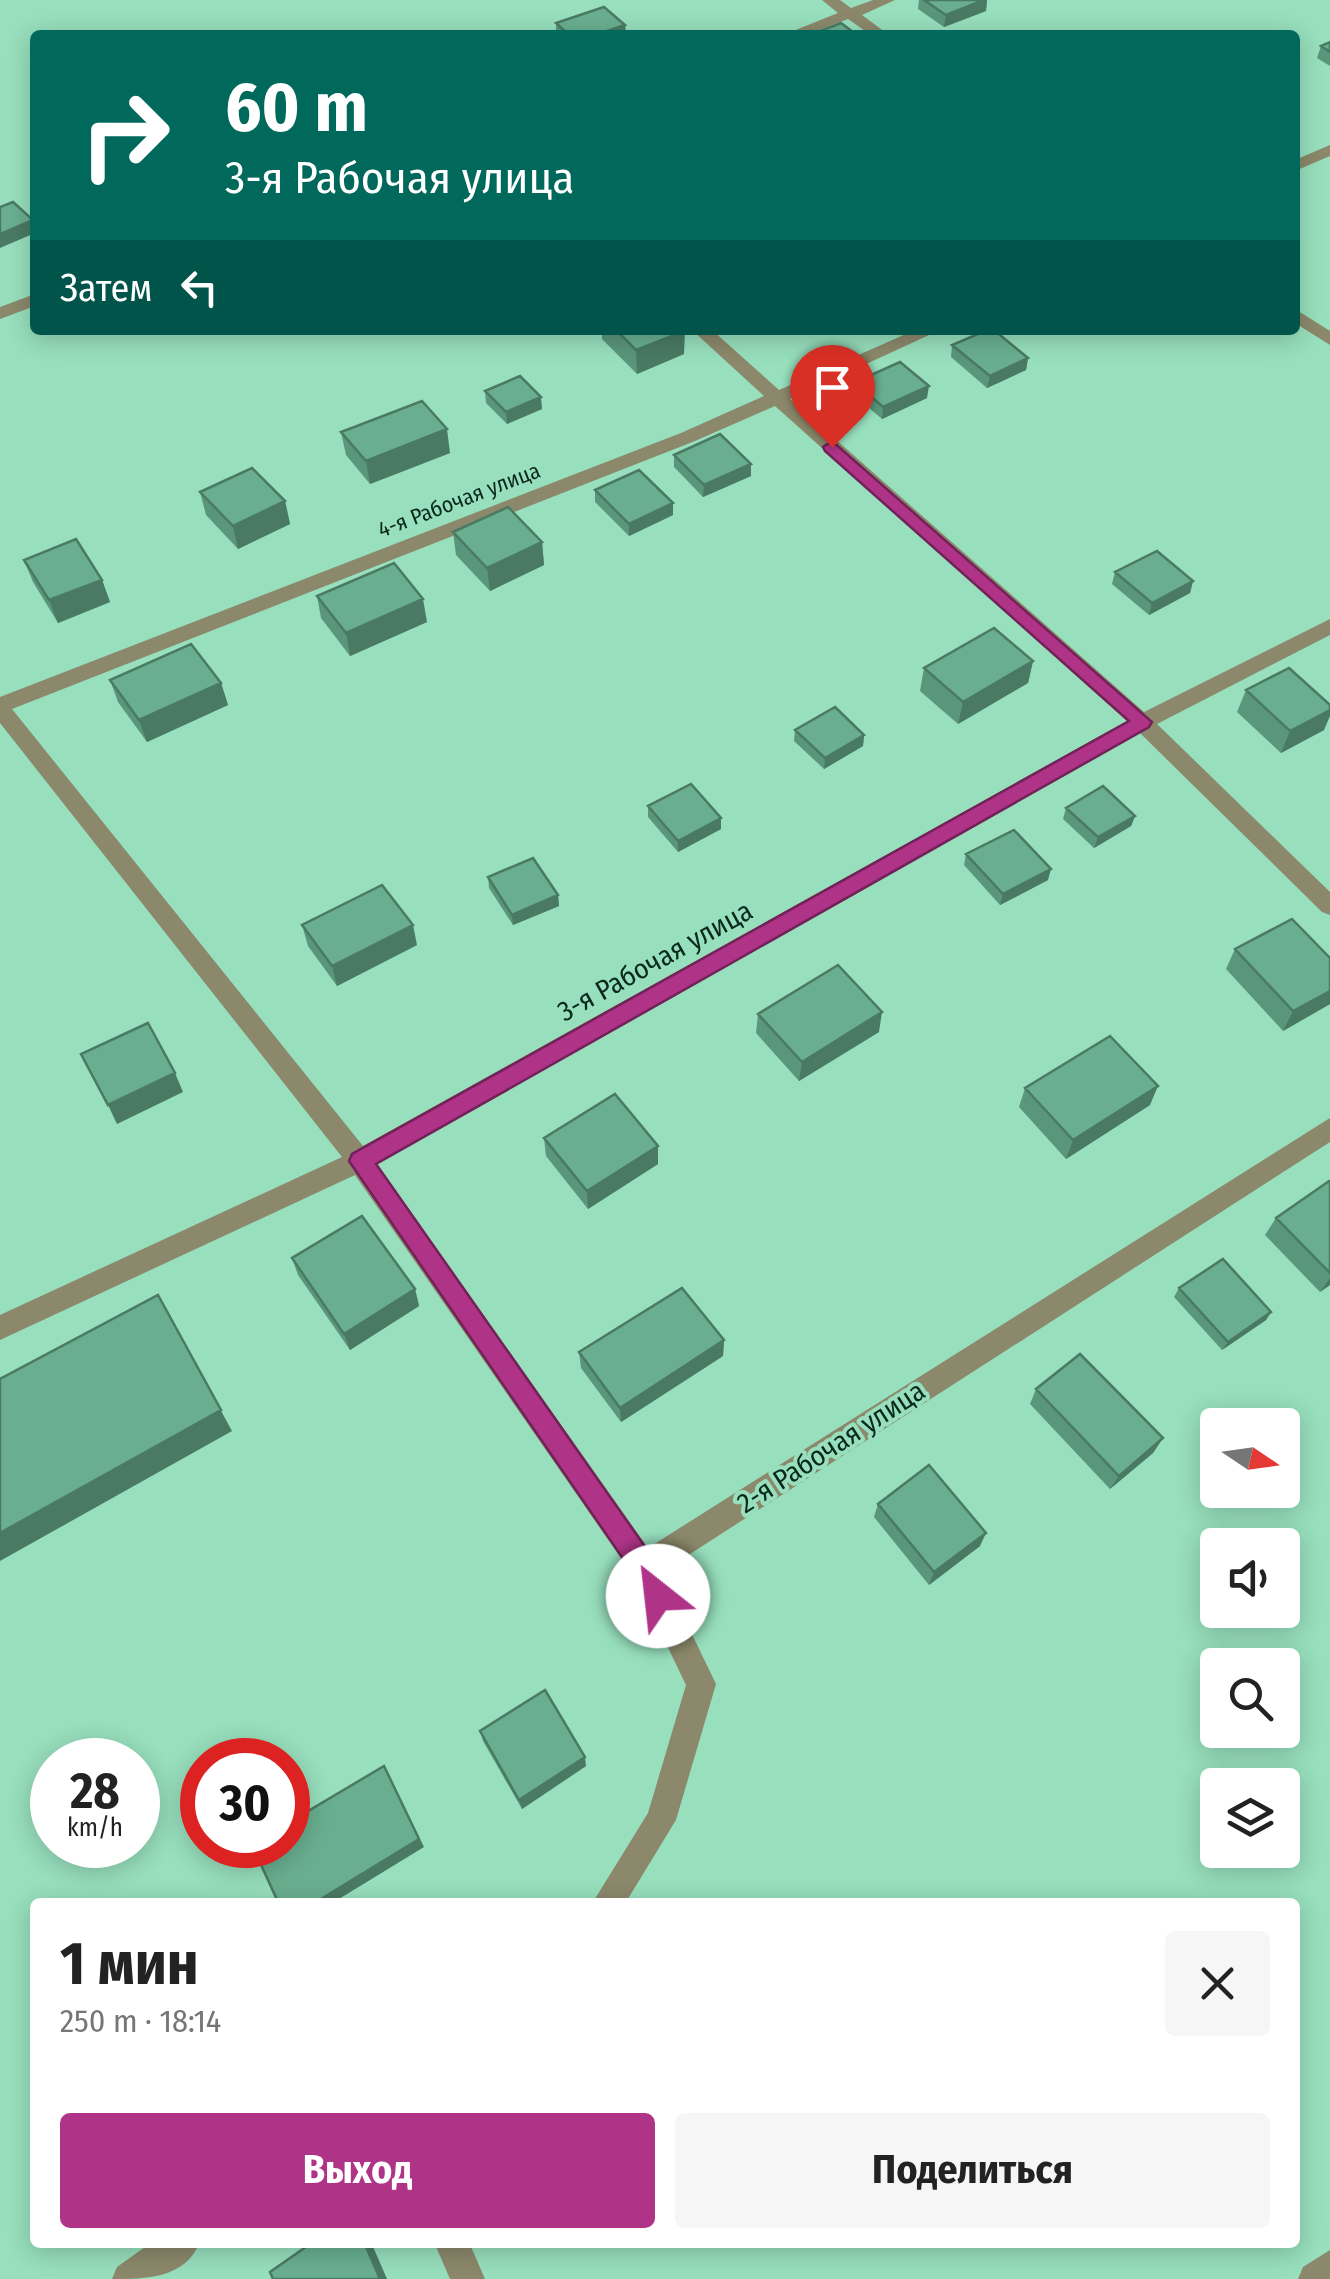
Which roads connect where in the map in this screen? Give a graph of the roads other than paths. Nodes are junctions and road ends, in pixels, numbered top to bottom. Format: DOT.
graph roads {
  1 [pos="830,0"];
  2 [pos="887,0"];
  3 [pos="850,14"];
  4 [pos="805,30"];
  5 [pos="874,30"];
  6 [pos="1330,150"];
  7 [pos="1300,164"];
  8 [pos="30,302"];
  9 [pos="0,313"];
  10 [pos="1300,318"];
  11 [pos="706,335"];
  12 [pos="920,335"];
  13 [pos="1330,339"];
  14 [pos="775,399"];
  15 [pos="1330,626"];
  16 [pos="0,706"];
  17 [pos="1142,722"];
  18 [pos="1330,906"];
  19 [pos="1330,1129"];
  20 [pos="360,1161"];
  21 [pos="0,1328"];
  22 [pos="644,1567"];
  23 [pos="611,1898"];
  24 [pos="174,2248"];
  25 [pos="454,2248"];
  26 [pos="1330,2267"];
  27 [pos="129,2279"];
  28 [pos="468,2279"];
  29 [pos="1316,2279"];
  1 -- 3 [label="street"];
  2 -- 3 [label="street"];
  3 -- 4 [label="street"];
  3 -- 5 [label="street"];
  6 -- 7 [label="street"];
  8 -- 9 [label="street"];
  10 -- 13 [label="street"];
  11 -- 14 [label="street"];
  12 -- 14 [label="street, 4-я Рабочая улица"];
  14 -- 16 [label="street, 4-я Рабочая улица"];
  14 -- 17 [label="street"];
  15 -- 17 [label="street, 3-я Рабочая улица"];
  16 -- 20 [label="street"];
  17 -- 18 [label="street"];
  17 -- 20 [label="street, 3-я Рабочая улица"];
  19 -- 22 [label="street, 2-я Рабочая улица"];
  20 -- 21 [label="street, 3-я Рабочая улица"];
  20 -- 22 [label="street"];
  22 -- 23 [label="street"];
  24 -- 27 [label="street"];
  25 -- 28 [label="street"];
  26 -- 29 [label="street"];
}
